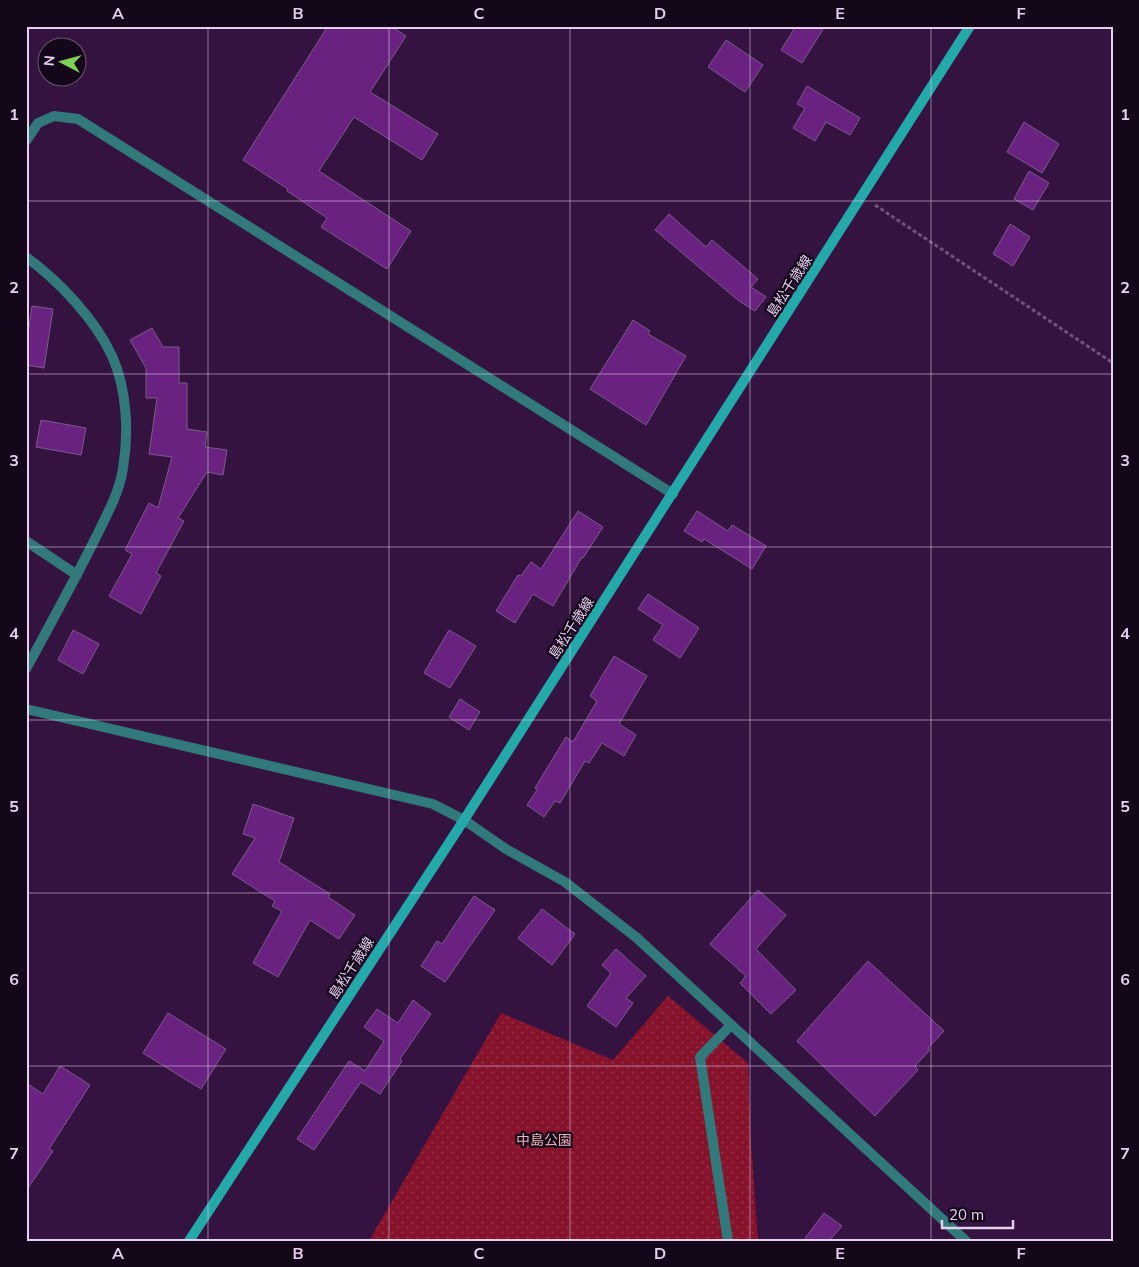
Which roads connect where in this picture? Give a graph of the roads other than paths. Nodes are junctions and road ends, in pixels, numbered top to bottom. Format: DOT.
graph roads {
  1 [pos="970,26"];
  2 [pos="26,141"];
  3 [pos="26,257"];
  4 [pos="673,494"];
  5 [pos="26,541"];
  6 [pos="77,575"];
  7 [pos="26,669"];
  8 [pos="26,709"];
  9 [pos="464,820"];
  10 [pos="731,1024"];
  11 [pos="189,1241"];
  12 [pos="728,1241"];
  13 [pos="966,1241"];
  1 -- 4 [label="main road, 島松千歳線"];
  2 -- 4 [label="street"];
  3 -- 6 [label="street"];
  4 -- 9 [label="main road, 島松千歳線"];
  5 -- 6 [label="street"];
  6 -- 7 [label="street"];
  8 -- 9 [label="street"];
  9 -- 10 [label="street"];
  9 -- 11 [label="main road, 島松千歳線"];
  10 -- 12 [label="street"];
  10 -- 13 [label="street"];
}
